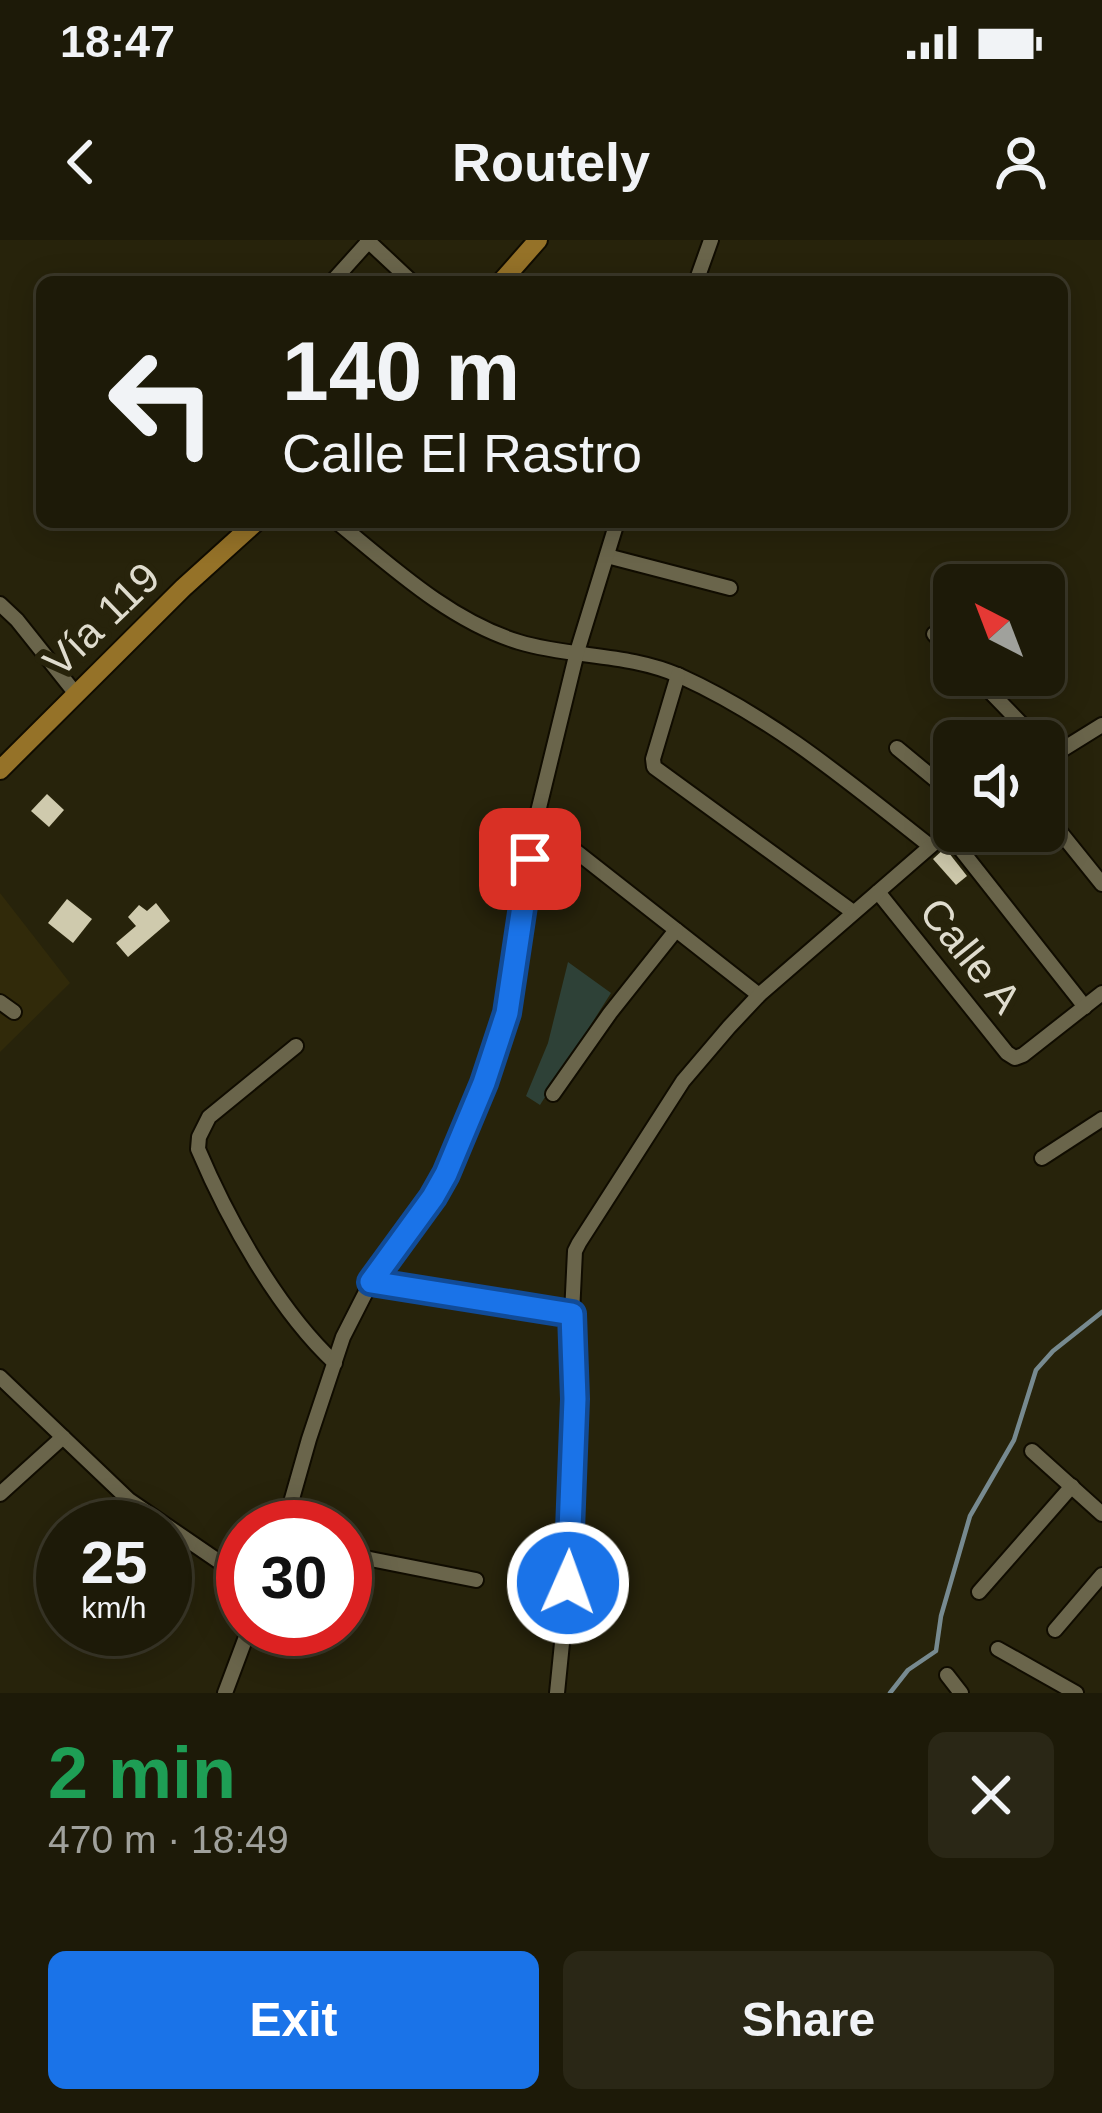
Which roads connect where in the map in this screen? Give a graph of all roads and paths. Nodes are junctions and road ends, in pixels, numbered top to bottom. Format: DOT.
graph roads {
  1 [pos="538,240"];
  2 [pos="711,240"];
  3 [pos="368,241"];
  4 [pos="337,276"];
  5 [pos="406,276"];
  6 [pos="506,276"];
  7 [pos="698,276"];
  8 [pos="249,528"];
  9 [pos="345,528"];
  10 [pos="615,528"];
  11 [pos="607,556"];
  12 [pos="730,588"];
  13 [pos="0,604"];
  14 [pos="577,652"];
  15 [pos="678,675"];
  16 [pos="76,694"];
  17 [pos="994,696"];
  18 [pos="1016,720"];
  19 [pos="1102,724"];
  20 [pos="1065,742"];
  21 [pos="897,748"];
  22 [pos="0,770"];
  23 [pos="933,778"];
  24 [pos="536,820"];
  25 [pos="1065,838"];
  26 [pos="933,843"];
  27 [pos="929,846"];
  28 [pos="967,852"];
  29 [pos="1102,884"];
  30 [pos="878,892"];
  31 [pos="853,912"];
  32 [pos="676,930"];
  33 [pos="1102,993"];
  34 [pos="759,995"];
  35 [pos="0,1002"];
  36 [pos="1085,1007"];
  37 [pos="14,1012"];
  38 [pos="296,1046"];
  39 [pos="553,1094"];
  40 [pos="1102,1119"];
  41 [pos="1042,1158"];
  42 [pos="371,1282"];
  43 [pos="572,1314"];
  44 [pos="335,1363"];
  45 [pos="0,1377"];
  46 [pos="63,1437"];
  47 [pos="1032,1451"];
  48 [pos="1072,1486"];
  49 [pos="0,1494"];
  50 [pos="292,1500"];
  51 [pos="1102,1514"];
  52 [pos="372,1559"];
  53 [pos="216,1560"];
  54 [pos="1102,1575"];
  55 [pos="476,1580"];
  56 [pos="979,1592"];
  57 [pos="1055,1630"];
  58 [pos="998,1649"];
  59 [pos="238,1656"];
  60 [pos="946,1675"];
  61 [pos="224,1693"];
  62 [pos="557,1693"];
  63 [pos="961,1693"];
  64 [pos="1076,1693"];
  1 -- 6 [label="main road"];
  2 -- 7 [label="street"];
  3 -- 4 [label="street"];
  3 -- 5 [label="street"];
  8 -- 16 [label="main road, Vía 119"];
  9 -- 14 [label="street"];
  10 -- 11 [label="street"];
  11 -- 12 [label="street"];
  11 -- 14 [label="street"];
  13 -- 16 [label="street"];
  14 -- 15 [label="street"];
  14 -- 24 [label="street"];
  15 -- 27 [label="street"];
  15 -- 31 [label="street"];
  16 -- 22 [label="main road, Vía 119"];
  17 -- 18 [label="street"];
  19 -- 20 [label="street"];
  21 -- 23 [label="street"];
  24 -- 32 [label="street"];
  24 -- 42 [label="street"];
  25 -- 29 [label="street"];
  26 -- 27 [label="street"];
  27 -- 30 [label="street"];
  28 -- 36 [label="street"];
  30 -- 31 [label="street"];
  30 -- 36 [label="street, Calle A"];
  31 -- 34 [label="street"];
  32 -- 34 [label="street"];
  32 -- 39 [label="street"];
  33 -- 36 [label="street"];
  34 -- 43 [label="street"];
  35 -- 37 [label="street"];
  38 -- 44 [label="street"];
  40 -- 41 [label="street"];
  42 -- 43 [label="street"];
  42 -- 44 [label="street"];
  43 -- 62 [label="street"];
  44 -- 50 [label="street"];
  45 -- 46 [label="street"];
  46 -- 49 [label="street"];
  46 -- 53 [label="street"];
  47 -- 48 [label="street"];
  48 -- 51 [label="street"];
  48 -- 56 [label="street"];
  52 -- 55 [label="street"];
  54 -- 57 [label="street"];
  58 -- 64 [label="street"];
  59 -- 61 [label="street"];
  60 -- 63 [label="street"];
}
